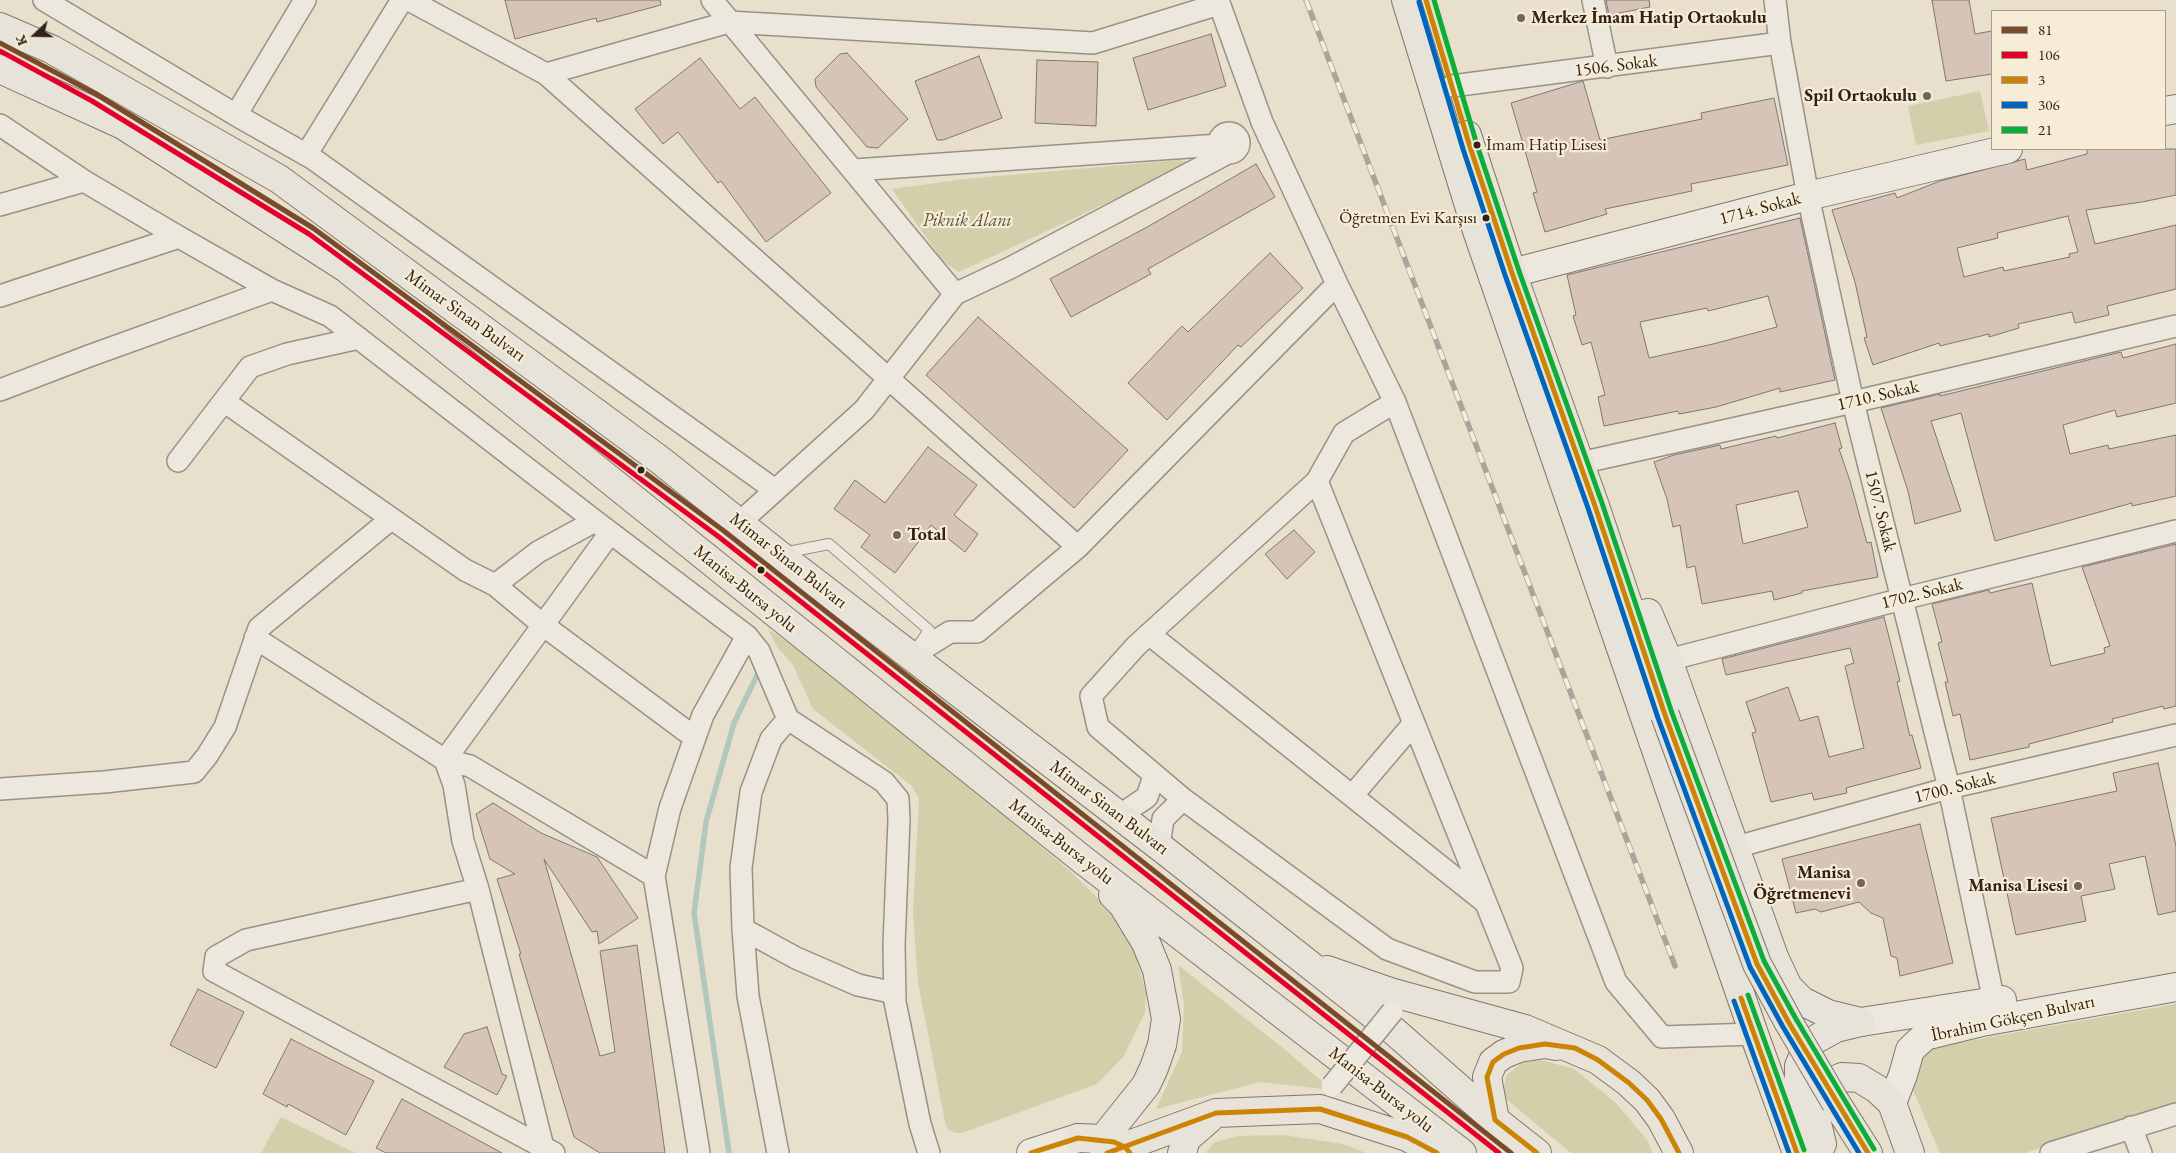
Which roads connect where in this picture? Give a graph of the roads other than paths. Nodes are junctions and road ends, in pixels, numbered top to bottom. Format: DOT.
graph roads {
  1 [pos="44,0"];
  2 [pos="305,0"];
  3 [pos="402,0"];
  4 [pos="409,0"];
  5 [pos="712,0"];
  6 [pos="729,0"];
  7 [pos="1406,0"];
  8 [pos="1426,0"];
  9 [pos="1593,0"];
  10 [pos="1775,0"];
  11 [pos="1219,2"];
  12 [pos="729,22"];
  13 [pos="0,27"];
  14 [pos="1780,44"];
  15 [pos="1607,67"];
  16 [pos="0,68"];
  17 [pos="546,74"];
  18 [pos="1452,86"];
  19 [pos="236,115"];
  20 [pos="1262,122"];
  21 [pos="0,125"];
  22 [pos="1228,145"];
  23 [pos="2004,150"];
  24 [pos="306,155"];
  25 [pos="854,170"];
  26 [pos="84,181"];
  27 [pos="1808,196"];
  28 [pos="0,205"];
  29 [pos="179,237"];
  30 [pos="1512,273"];
  31 [pos="1337,284"];
  32 [pos="272,290"];
  33 [pos="955,294"];
  34 [pos="0,296"];
  35 [pos="2176,326"];
  36 [pos="359,338"];
  37 [pos="888,380"];
  38 [pos="0,390"];
  39 [pos="225,402"];
  40 [pos="1395,402"];
  41 [pos="1853,402"];
  42 [pos="178,461"];
  43 [pos="1580,463"];
  44 [pos="1317,481"];
  45 [pos="775,490"];
  46 [pos="1595,506"];
  47 [pos="391,519"];
  48 [pos="739,523"];
  49 [pos="602,527"];
  50 [pos="2176,531"];
  51 [pos="1078,547"];
  52 [pos="778,554"];
  53 [pos="495,584"];
  54 [pos="1902,599"];
  55 [pos="543,625"];
  56 [pos="1149,634"];
  57 [pos="748,636"];
  58 [pos="255,638"];
  59 [pos="910,656"];
  60 [pos="1668,660"];
  61 [pos="788,720"];
  62 [pos="1414,723"];
  63 [pos="2176,735"];
  64 [pos="694,736"];
  65 [pos="446,760"];
  66 [pos="1154,776"];
  67 [pos="1949,788"];
  68 [pos="0,790"];
  69 [pos="1352,796"];
  70 [pos="1182,799"];
  71 [pos="1118,816"];
  72 [pos="1159,846"];
  73 [pos="1736,847"];
  74 [pos="1083,860"];
  75 [pos="654,876"];
  76 [pos="478,889"];
  77 [pos="1486,902"];
  78 [pos="743,930"];
  79 [pos="1307,963"];
  80 [pos="2176,972"];
  81 [pos="2176,987"];
  82 [pos="895,993"];
  83 [pos="1995,1010"];
  84 [pos="1392,1012"];
  85 [pos="1861,1022"];
  86 [pos="1754,1034"];
  87 [pos="1575,1048"];
  88 [pos="1332,1086"];
  89 [pos="1836,1103"];
  90 [pos="1892,1103"];
  91 [pos="1216,1113"];
  92 [pos="2176,1114"];
  93 [pos="1495,1120"];
  94 [pos="2131,1127"];
  95 [pos="1108,1147"];
  96 [pos="548,1150"];
  97 [pos="1814,1150"];
  98 [pos="699,1153"];
  99 [pos="778,1153"];
  100 [pos="929,1153"];
  101 [pos="1030,1153"];
  102 [pos="1182,1153"];
  103 [pos="1437,1153"];
  104 [pos="1462,1153"];
  105 [pos="1537,1153"];
  106 [pos="1679,1153"];
  107 [pos="1855,1153"];
  108 [pos="1868,1153"];
  109 [pos="1910,1153"];
  110 [pos="2052,1153"];
  111 [pos="2140,1153"];
  1 -- 19 [label="street"];
  2 -- 19 [label="street"];
  3 -- 24 [label="street"];
  4 -- 17 [label="street"];
  5 -- 12 [label="street"];
  6 -- 12 [label="street"];
  7 -- 86 [label="main road"];
  8 -- 18 [label="main road"];
  9 -- 15 [label="street"];
  10 -- 14 [label="street, 1507. Sokak"];
  11 -- 12 [label="street"];
  11 -- 20 [label="street"];
  12 -- 17 [label="street"];
  12 -- 25 [label="street"];
  13 -- 48 [label="main road, Mimar Sinan Bulvarı"];
  14 -- 15 [label="street, 1506. Sokak"];
  14 -- 27 [label="street, 1507. Sokak"];
  15 -- 18 [label="street, 1506. Sokak"];
  16 -- 74 [label="main road, Manisa-Bursa yolu"];
  17 -- 37 [label="street"];
  18 -- 30 [label="main road"];
  19 -- 24 [label="street"];
  20 -- 22 [label="street"];
  20 -- 31 [label="street"];
  21 -- 26 [label="street"];
  22 -- 25 [label="street"];
  22 -- 33 [label="street"];
  23 -- 27 [label="main road, 1714. Sokak"];
  24 -- 45 [label="street"];
  25 -- 33 [label="street"];
  26 -- 28 [label="street"];
  26 -- 29 [label="street"];
  27 -- 30 [label="main road, 1714. Sokak"];
  27 -- 41 [label="street, 1507. Sokak"];
  29 -- 32 [label="street"];
  29 -- 34 [label="street"];
  30 -- 43 [label="main road"];
  31 -- 40 [label="street"];
  31 -- 51 [label="street"];
  32 -- 36 [label="street"];
  32 -- 38 [label="street"];
  33 -- 37 [label="street"];
  35 -- 41 [label="street, 1710. Sokak"];
  36 -- 39 [label="street"];
  36 -- 49 [label="street"];
  37 -- 45 [label="street"];
  37 -- 51 [label="street"];
  39 -- 42 [label="street"];
  39 -- 47 [label="street"];
  40 -- 44 [label="street"];
  40 -- 86 [label="street"];
  41 -- 43 [label="street, 1710. Sokak"];
  41 -- 54 [label="street, 1507. Sokak"];
  43 -- 46 [label="main road"];
  44 -- 56 [label="street"];
  44 -- 62 [label="street"];
  45 -- 48 [label="street"];
  46 -- 60 [label="main road"];
  46 -- 89 [label="main road, bridge"];
  47 -- 53 [label="street"];
  47 -- 58 [label="street"];
  48 -- 52 [label="main road, Mimar Sinan Bulvarı"];
  49 -- 53 [label="street"];
  49 -- 55 [label="street"];
  49 -- 57 [label="street"];
  50 -- 54 [label="street, 1702. Sokak"];
  51 -- 59 [label="street"];
  52 -- 59 [label="main road, Mimar Sinan Bulvarı"];
  52 -- 59 [label="lane"];
  53 -- 55 [label="street"];
  54 -- 60 [label="street, 1702. Sokak"];
  54 -- 67 [label="street, 1507. Sokak"];
  55 -- 64 [label="street"];
  55 -- 65 [label="street"];
  56 -- 66 [label="street"];
  56 -- 69 [label="street"];
  57 -- 61 [label="street"];
  57 -- 64 [label="street"];
  58 -- 65 [label="street"];
  58 -- 68 [label="street"];
  59 -- 71 [label="main road, Mimar Sinan Bulvarı"];
  60 -- 73 [label="main road"];
  61 -- 78 [label="street"];
  61 -- 82 [label="street"];
  62 -- 69 [label="street"];
  62 -- 77 [label="street"];
  63 -- 67 [label="street, 1700. Sokak"];
  64 -- 75 [label="street"];
  65 -- 75 [label="street"];
  65 -- 76 [label="street"];
  66 -- 70 [label="street"];
  66 -- 71 [label="street"];
  67 -- 73 [label="street, 1700. Sokak"];
  67 -- 83 [label="street, 1507. Sokak"];
  69 -- 77 [label="street"];
  70 -- 72 [label="street"];
  70 -- 77 [label="street"];
  71 -- 72 [label="main road, Mimar Sinan Bulvarı"];
  72 -- 79 [label="main road, Mimar Sinan Bulvarı"];
  73 -- 85 [label="main road"];
  74 -- 95 [label="main road"];
  74 -- 104 [label="main road, Manisa-Bursa yolu"];
  75 -- 98 [label="street"];
  76 -- 96 [label="street"];
  76 -- 96 [label="street"];
  78 -- 82 [label="street"];
  78 -- 99 [label="street"];
  79 -- 87 [label="main road"];
  79 -- 93 [label="main road, Mimar Sinan Bulvarı"];
  80 -- 83 [label="main road, İbrahim Gökçen Bulvarı"];
  81 -- 83 [label="main road, İbrahim Gökçen Bulvarı"];
  82 -- 100 [label="street"];
  83 -- 85 [label="main road, İbrahim Gökçen Bulvarı"];
  83 -- 90 [label="main road, İbrahim Gökçen Bulvarı"];
  84 -- 88 [label="street, bridge"];
  85 -- 97 [label="main road"];
  86 -- 97 [label="main road"];
  87 -- 93 [label="main road"];
  87 -- 106 [label="main road"];
  89 -- 107 [label="main road"];
  89 -- 108 [label="main road"];
  90 -- 97 [label="main road"];
  90 -- 109 [label="main road"];
  91 -- 95 [label="main road"];
  91 -- 102 [label="main road"];
  91 -- 103 [label="main road"];
  92 -- 94 [label="street"];
  93 -- 105 [label="main road, Mimar Sinan Bulvarı"];
  94 -- 110 [label="street"];
  94 -- 111 [label="street"];
  95 -- 101 [label="main road"];
}
